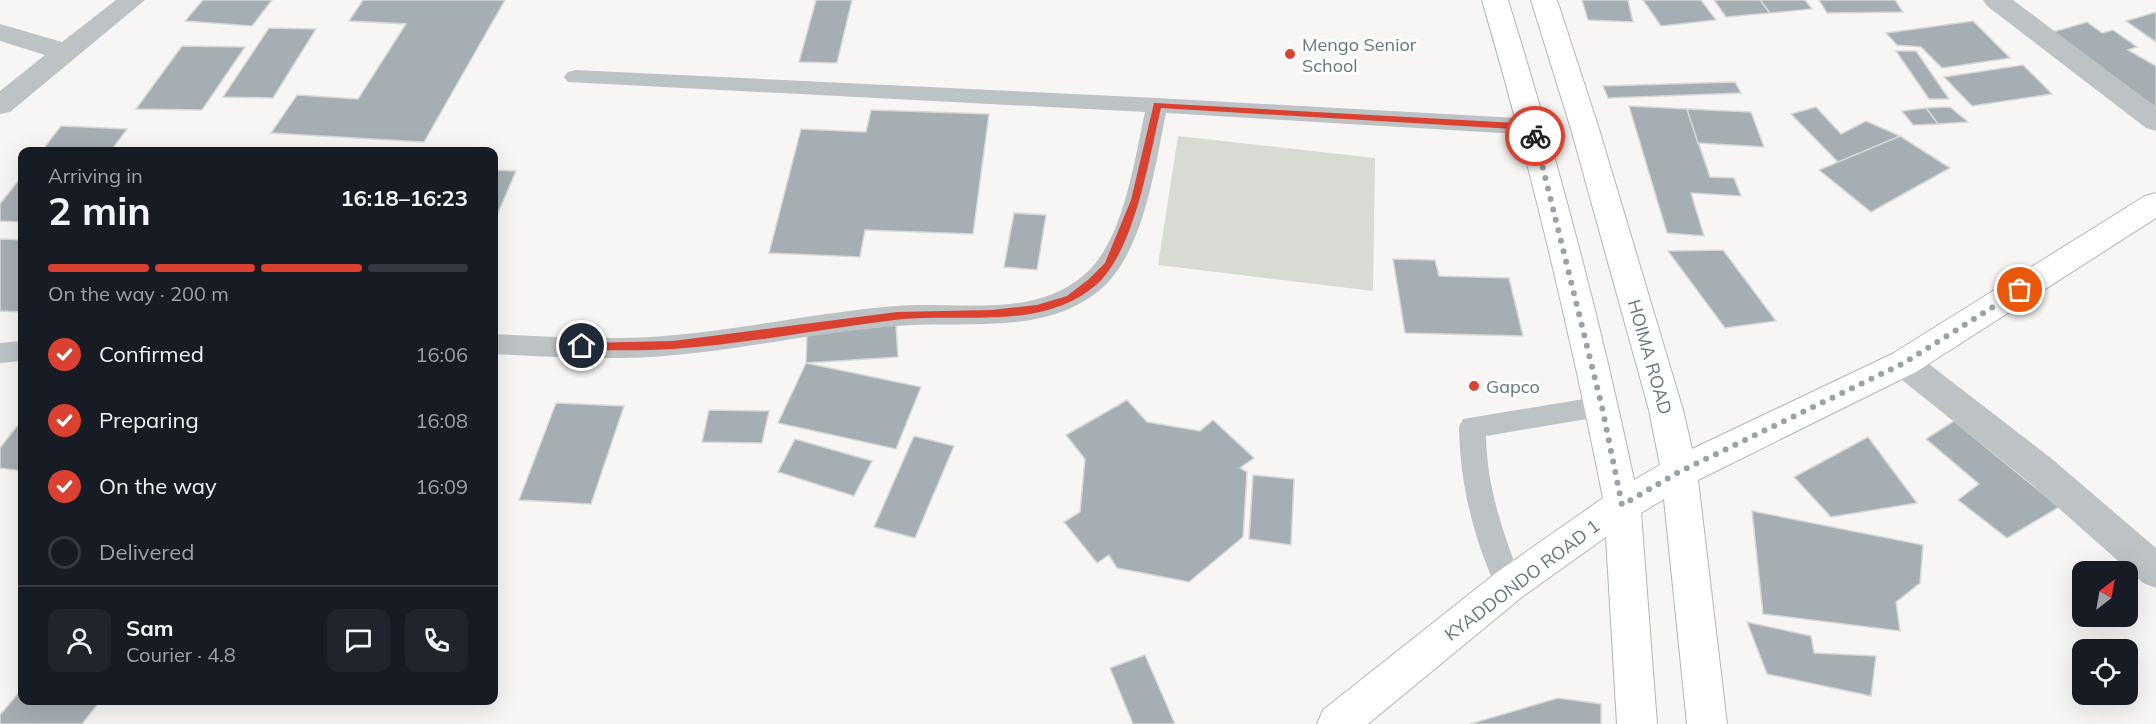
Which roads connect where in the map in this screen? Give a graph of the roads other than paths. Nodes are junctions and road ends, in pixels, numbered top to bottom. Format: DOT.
graph roads {
  1 [pos="132,0"];
  2 [pos="1495,0"];
  3 [pos="1544,0"];
  4 [pos="1996,0"];
  5 [pos="0,32"];
  6 [pos="63,52"];
  7 [pos="575,77"];
  8 [pos="0,105"];
  9 [pos="1157,105"];
  10 [pos="2156,121"];
  11 [pos="1533,127"];
  12 [pos="2156,204"];
  13 [pos="498,344"];
  14 [pos="18,351"];
  15 [pos="0,353"];
  16 [pos="1904,363"];
  17 [pos="1602,407"];
  18 [pos="1679,472"];
  19 [pos="1622,505"];
  20 [pos="2156,571"];
  21 [pos="1509,585"];
  22 [pos="1337,724"];
  23 [pos="1637,724"];
  24 [pos="1707,724"];
  1 -- 6 [label="street"];
  2 -- 11 [label="main road"];
  3 -- 18 [label="main road, HOIMA ROAD"];
  4 -- 10 [label="street"];
  5 -- 6 [label="street"];
  6 -- 8 [label="street"];
  7 -- 9 [label="lane"];
  9 -- 11 [label="lane"];
  9 -- 13 [label="lane"];
  11 -- 17 [label="main road"];
  12 -- 16 [label="main road, KYADDONDO ROAD 1"];
  14 -- 15 [label="lane"];
  16 -- 18 [label="main road, KYADDONDO ROAD 1"];
  16 -- 20 [label="street"];
  17 -- 19 [label="main road"];
  17 -- 21 [label="lane"];
  18 -- 19 [label="main road, KYADDONDO ROAD 1"];
  18 -- 24 [label="main road, HOIMA ROAD"];
  19 -- 21 [label="main road, KYADDONDO ROAD 1"];
  19 -- 23 [label="main road"];
  21 -- 22 [label="main road, KYADDONDO ROAD 1"];
}
